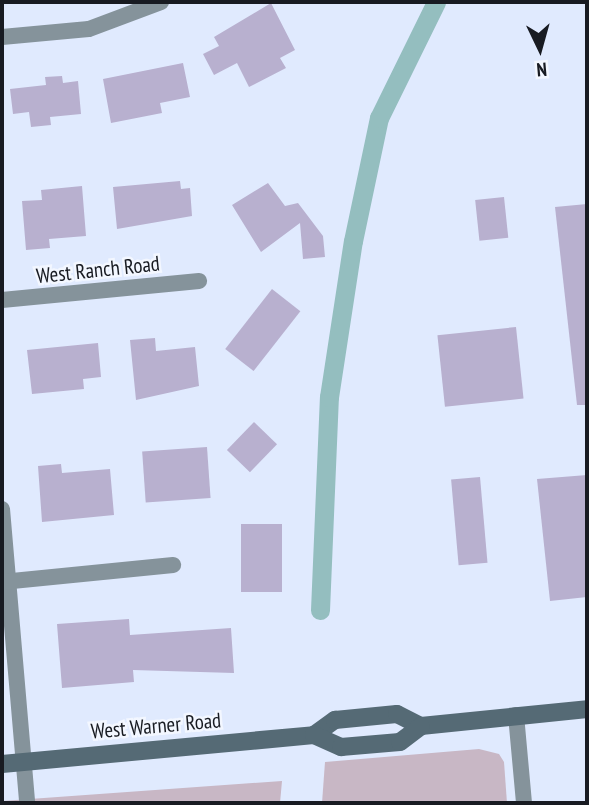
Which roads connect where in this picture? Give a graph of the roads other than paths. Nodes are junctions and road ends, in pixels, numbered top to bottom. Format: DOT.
graph roads {
  1 [pos="161,2"];
  2 [pos="2,37"];
  3 [pos="199,281"];
  4 [pos="2,300"];
  5 [pos="2,509"];
  6 [pos="173,565"];
  7 [pos="5,582"];
  8 [pos="587,709"];
  9 [pos="516,715"];
  10 [pos="421,726"];
  11 [pos="314,735"];
  12 [pos="24,762"];
  13 [pos="2,764"];
  14 [pos="27,803"];
  15 [pos="524,803"];
  1 -- 2 [label="street"];
  3 -- 4 [label="street, West Ranch Road"];
  5 -- 7 [label="street"];
  6 -- 7 [label="street"];
  7 -- 12 [label="street"];
  8 -- 9 [label="main road, West Warner Road"];
  9 -- 10 [label="main road, West Warner Road"];
  9 -- 15 [label="street"];
  10 -- 11 [label="main road, West Warner Road"];
  10 -- 11 [label="main road, West Warner Road"];
  11 -- 12 [label="main road, West Warner Road"];
  12 -- 13 [label="main road, West Warner Road"];
  12 -- 14 [label="street"];
}
